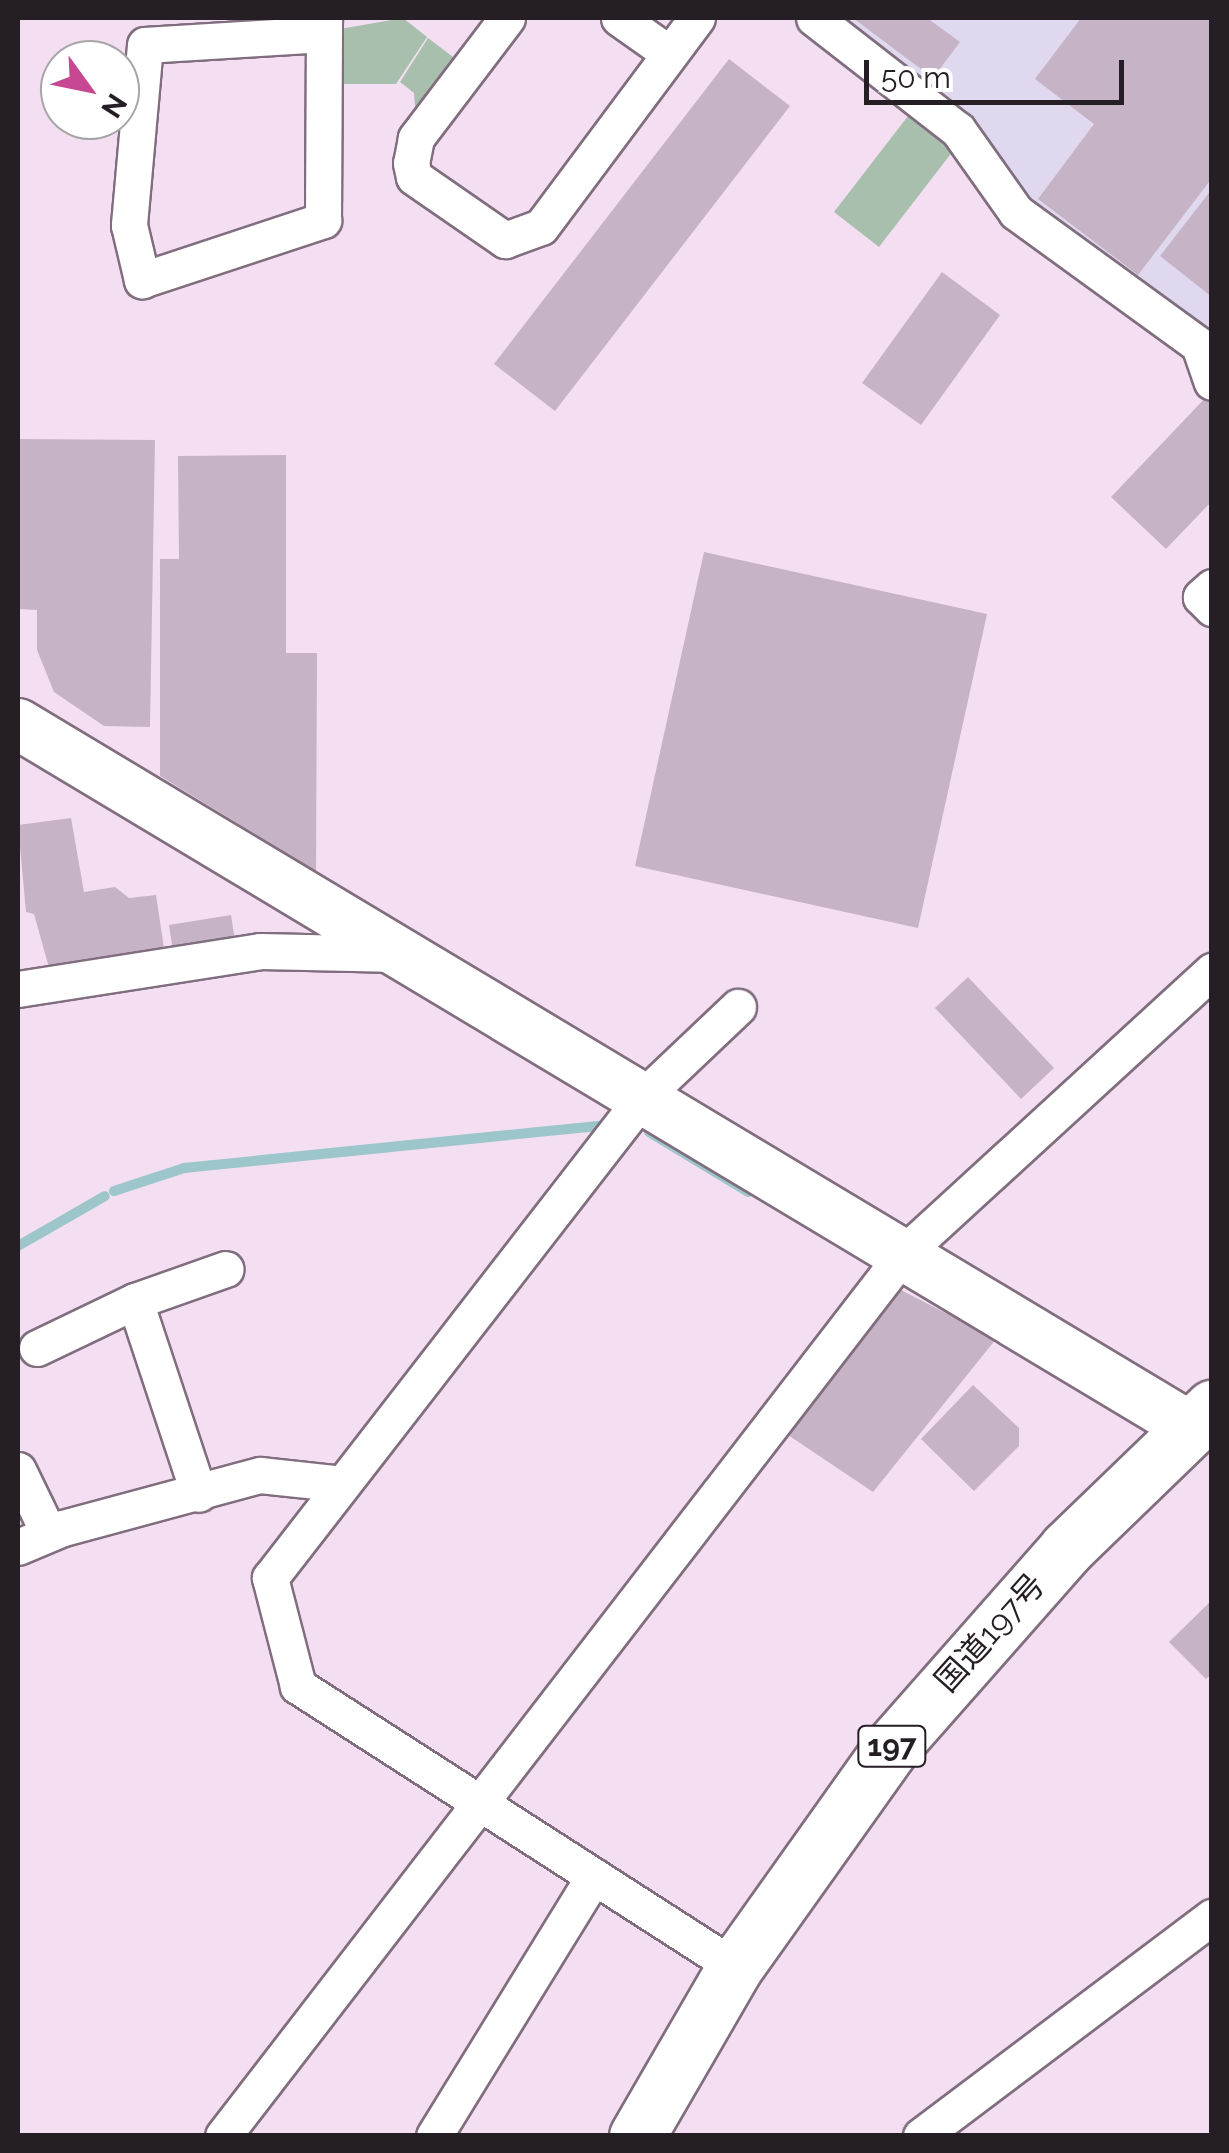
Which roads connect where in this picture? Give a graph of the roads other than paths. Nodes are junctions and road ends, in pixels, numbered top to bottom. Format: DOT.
graph roads {
  1 [pos="507,18"];
  2 [pos="619,18"];
  3 [pos="697,18"];
  4 [pos="814,18"];
  5 [pos="323,26"];
  6 [pos="670,54"];
  7 [pos="1212,382"];
  8 [pos="1212,587"];
  9 [pos="1212,608"];
  10 [pos="18,724"];
  11 [pos="404,954"];
  12 [pos="1212,970"];
  13 [pos="18,989"];
  14 [pos="738,1007"];
  15 [pos="643,1097"];
  16 [pos="904,1253"];
  17 [pos="226,1269"];
  18 [pos="135,1300"];
  19 [pos="37,1348"];
  20 [pos="1204,1426"];
  21 [pos="18,1470"];
  22 [pos="343,1484"];
  23 [pos="200,1494"];
  24 [pos="33,1540"];
  25 [pos="480,1802"];
  26 [pos="594,1876"];
  27 [pos="1212,1918"];
  28 [pos="735,1966"];
  29 [pos="222,2136"];
  30 [pos="434,2136"];
  31 [pos="637,2136"];
  32 [pos="921,2136"];
  1 -- 6 [label="street"];
  2 -- 6 [label="street"];
  3 -- 6 [label="street"];
  4 -- 7 [label="street"];
  5 -- 5 [label="street"];
  8 -- 9 [label="street"];
  10 -- 11 [label="street"];
  11 -- 13 [label="street"];
  11 -- 15 [label="street"];
  12 -- 16 [label="street"];
  14 -- 15 [label="street"];
  15 -- 16 [label="street"];
  15 -- 22 [label="street"];
  16 -- 20 [label="street"];
  16 -- 25 [label="street"];
  17 -- 18 [label="street"];
  18 -- 19 [label="street"];
  18 -- 23 [label="street"];
  20 -- 28 [label="highway, 国道197号 / 197"];
  21 -- 24 [label="street"];
  22 -- 23 [label="street"];
  22 -- 25 [label="street"];
  23 -- 24 [label="street"];
  25 -- 26 [label="street"];
  25 -- 29 [label="street"];
  26 -- 28 [label="street"];
  26 -- 30 [label="street"];
  27 -- 32 [label="street"];
  28 -- 31 [label="highway, 国道197号 / 197"];
}
